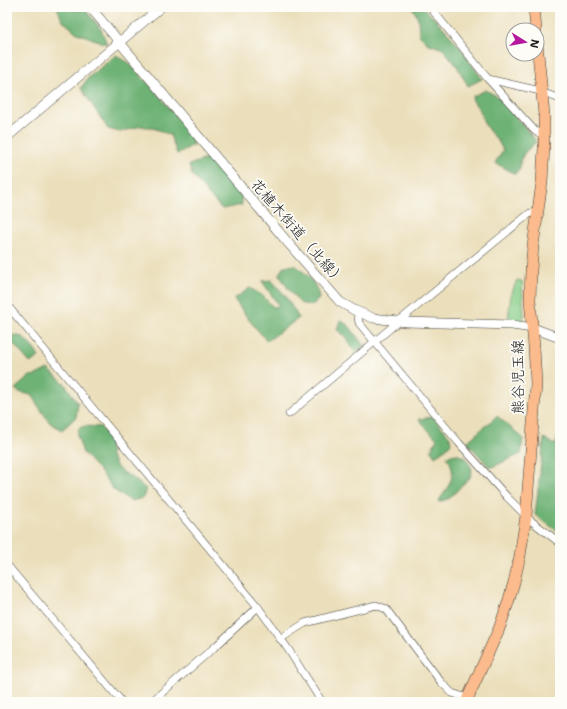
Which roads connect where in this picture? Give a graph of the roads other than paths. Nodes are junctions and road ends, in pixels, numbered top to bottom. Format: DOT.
graph roads {
  1 [pos="90,7"];
  2 [pos="161,7"];
  3 [pos="430,7"];
  4 [pos="534,7"];
  5 [pos="535,22"];
  6 [pos="119,42"];
  7 [pos="539,62"];
  8 [pos="488,79"];
  9 [pos="541,92"];
  10 [pos="560,99"];
  11 [pos="544,134"];
  12 [pos="7,137"];
  13 [pos="538,213"];
  14 [pos="7,305"];
  15 [pos="357,311"];
  16 [pos="399,321"];
  17 [pos="533,328"];
  18 [pos="560,338"];
  19 [pos="375,341"];
  20 [pos="289,414"];
  21 [pos="526,516"];
  22 [pos="560,543"];
  23 [pos="7,565"];
  24 [pos="258,607"];
  25 [pos="280,639"];
  26 [pos="467,700"];
  27 [pos="122,702"];
  28 [pos="151,702"];
  29 [pos="322,702"];
  1 -- 6 [label="street, 花植木街道（北線）"];
  2 -- 6 [label="street"];
  3 -- 8 [label="street"];
  4 -- 5 [label="main road"];
  6 -- 12 [label="street"];
  6 -- 15 [label="street, 花植木街道（北線）"];
  7 -- 9 [label="main road, 熊谷児玉線"];
  8 -- 9 [label="street"];
  8 -- 11 [label="street"];
  9 -- 10 [label="street"];
  9 -- 11 [label="main road, 熊谷児玉線"];
  11 -- 13 [label="main road, 熊谷児玉線"];
  13 -- 16 [label="street"];
  13 -- 17 [label="main road, 熊谷児玉線"];
  14 -- 24 [label="street"];
  15 -- 16 [label="street, 花植木街道（北線）"];
  15 -- 19 [label="street"];
  16 -- 17 [label="street, 花植木街道（北線）"];
  16 -- 19 [label="street"];
  17 -- 18 [label="street, 花植木街道（北線）"];
  17 -- 21 [label="main road, 熊谷児玉線"];
  19 -- 20 [label="street"];
  19 -- 21 [label="street"];
  21 -- 22 [label="street"];
  21 -- 26 [label="main road, 熊谷児玉線"];
  23 -- 27 [label="street"];
  24 -- 25 [label="street"];
  24 -- 28 [label="street"];
  25 -- 26 [label="street"];
  25 -- 29 [label="street"];
}
